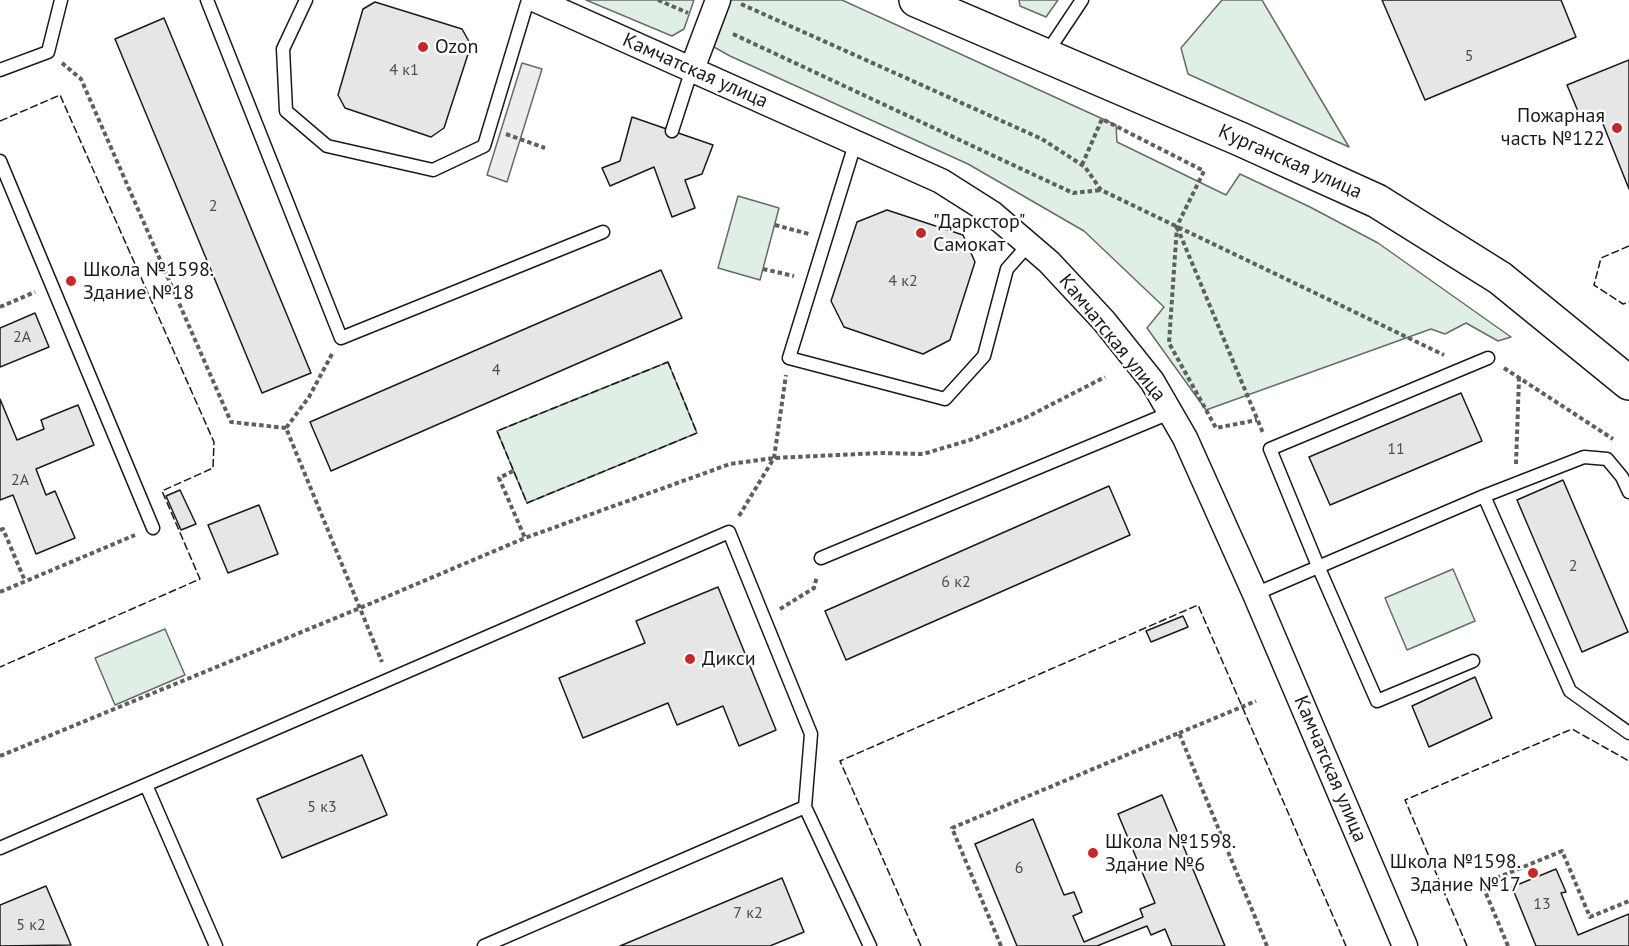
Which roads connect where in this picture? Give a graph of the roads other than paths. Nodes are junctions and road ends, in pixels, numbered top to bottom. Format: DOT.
graph roads {
  1 [pos="61,0"];
  2 [pos="207,0"];
  3 [pos="306,0"];
  4 [pos="528,0"];
  5 [pos="536,0"];
  6 [pos="718,0"];
  7 [pos="916,0"];
  8 [pos="1082,0"];
  9 [pos="1045,56"];
  10 [pos="692,69"];
  11 [pos="0,70"];
  12 [pos="672,131"];
  13 [pos="855,144"];
  14 [pos="0,161"];
  15 [pos="603,232"];
  16 [pos="1029,244"];
  17 [pos="1488,358"];
  18 [pos="1629,383"];
  19 [pos="1172,412"];
  20 [pos="1629,492"];
  21 [pos="1484,496"];
  22 [pos="153,528"];
  23 [pos="821,558"];
  24 [pos="1318,566"];
  25 [pos="1255,594"];
  26 [pos="1473,661"];
  27 [pos="1629,733"];
  28 [pos="146,785"];
  29 [pos="805,807"];
  30 [pos="0,848"];
  31 [pos="216,946"];
  32 [pos="484,946"];
  33 [pos="870,946"];
  34 [pos="1405,946"];
  1 -- 11 [label="lane"];
  2 -- 15 [label="lane"];
  3 -- 4 [label="lane"];
  5 -- 10 [label="street, Камчатская улица"];
  6 -- 10 [label="street"];
  7 -- 9 [label="street, Курганская улица"];
  8 -- 9 [label="lane"];
  9 -- 18 [label="street, Курганская улица"];
  10 -- 12 [label="lane"];
  10 -- 13 [label="street, Камчатская улица"];
  13 -- 16 [label="street, Камчатская улица"];
  13 -- 16 [label="lane"];
  14 -- 22 [label="lane"];
  16 -- 19 [label="street, Камчатская улица"];
  17 -- 24 [label="lane"];
  19 -- 23 [label="lane"];
  19 -- 25 [label="street, Камчатская улица"];
  20 -- 21 [label="lane"];
  21 -- 24 [label="lane"];
  21 -- 27 [label="lane"];
  24 -- 25 [label="lane"];
  24 -- 26 [label="lane"];
  25 -- 34 [label="street, Камчатская улица"];
  28 -- 29 [label="lane"];
  28 -- 30 [label="lane"];
  28 -- 31 [label="lane"];
  29 -- 32 [label="lane"];
  29 -- 33 [label="lane"];
}
